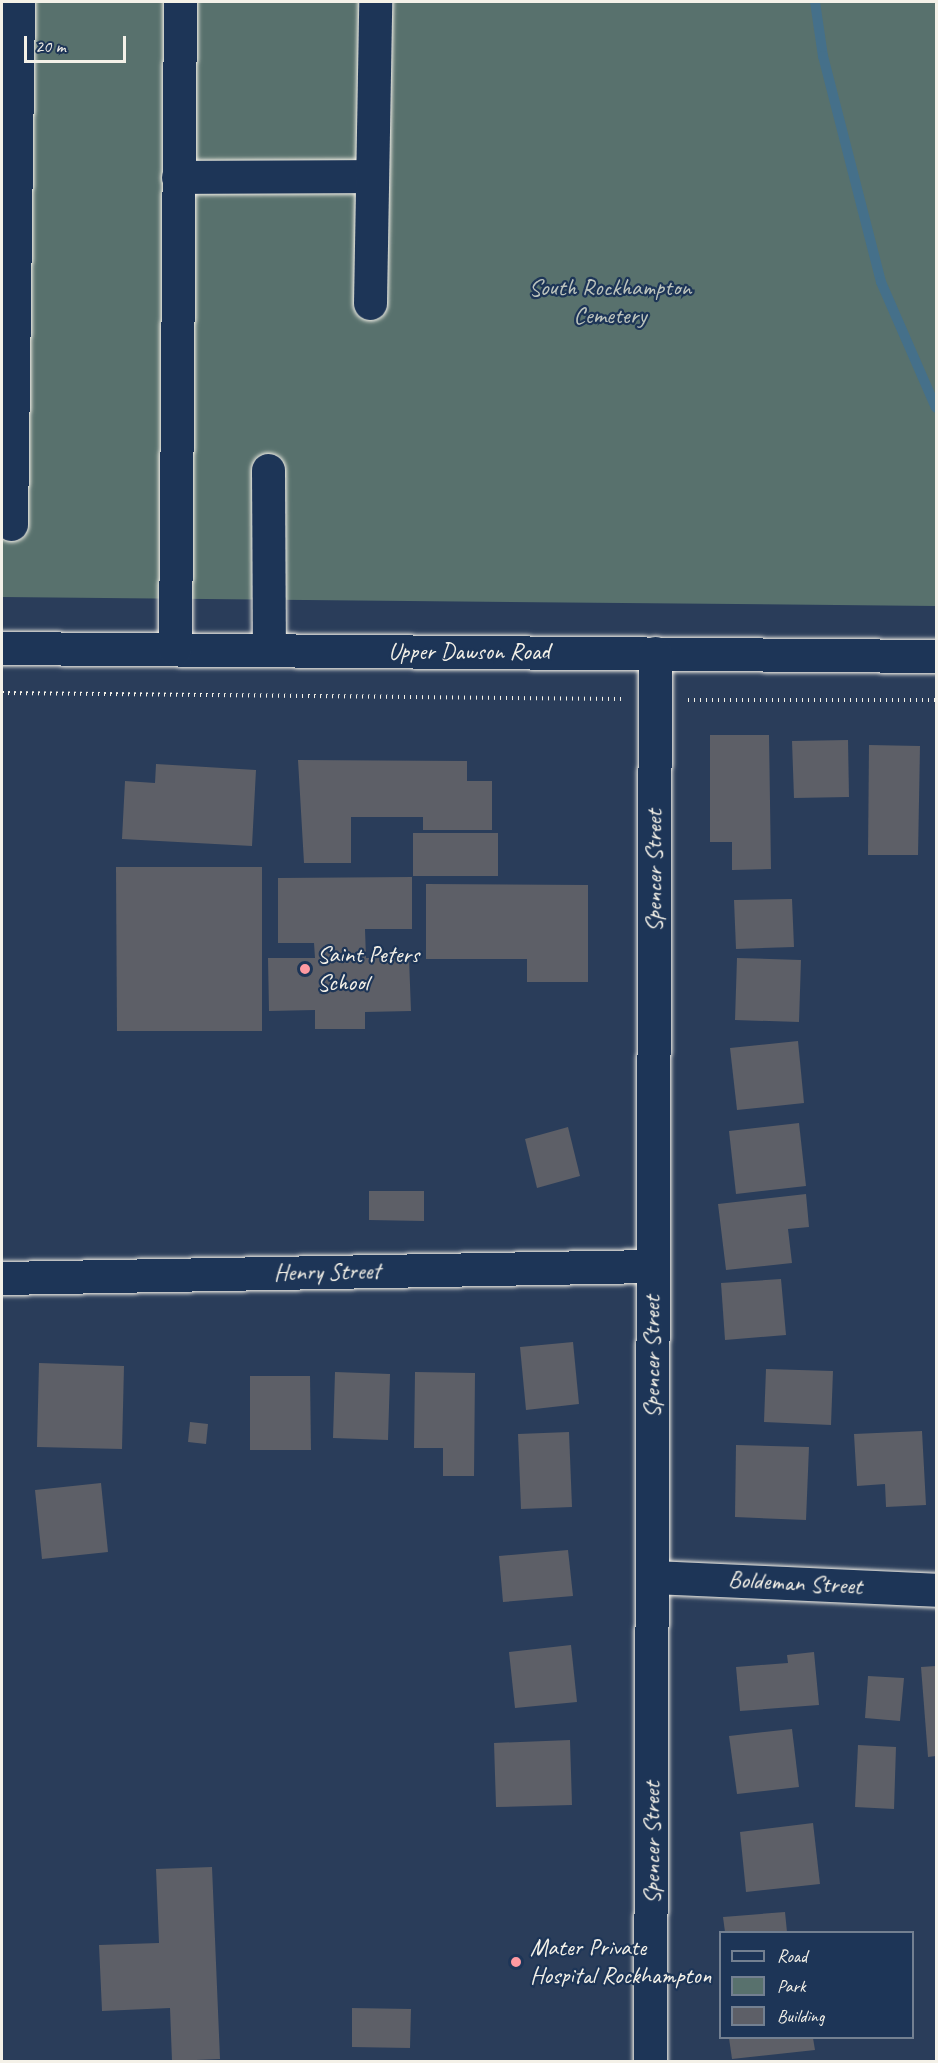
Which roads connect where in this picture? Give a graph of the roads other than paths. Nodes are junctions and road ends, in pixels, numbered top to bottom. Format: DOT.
graph roads {
  1 [pos="18,2"];
  2 [pos="180,2"];
  3 [pos="375,2"];
  4 [pos="9,170"];
  5 [pos="372,176"];
  6 [pos="178,177"];
  7 [pos="370,303"];
  8 [pos="268,470"];
  9 [pos="11,524"];
  10 [pos="2,648"];
  11 [pos="175,649"];
  12 [pos="269,650"];
  13 [pos="655,653"];
  14 [pos="936,656"];
  15 [pos="651,1266"];
  16 [pos="2,1278"];
  17 [pos="653,1577"];
  18 [pos="936,1590"];
  19 [pos="650,2061"];
  1 -- 4 [label="street"];
  2 -- 6 [label="street"];
  3 -- 5 [label="street"];
  4 -- 9 [label="street"];
  5 -- 6 [label="street"];
  5 -- 7 [label="street"];
  6 -- 11 [label="street"];
  8 -- 12 [label="street"];
  10 -- 11 [label="street, Upper Dawson Road"];
  11 -- 12 [label="street, Upper Dawson Road"];
  12 -- 13 [label="street, Upper Dawson Road"];
  13 -- 14 [label="street, Upper Dawson Road"];
  13 -- 15 [label="street, Spencer Street"];
  15 -- 16 [label="street, Henry Street"];
  15 -- 17 [label="street, Spencer Street"];
  17 -- 18 [label="street, Boldeman Street"];
  17 -- 19 [label="street, Spencer Street"];
}
